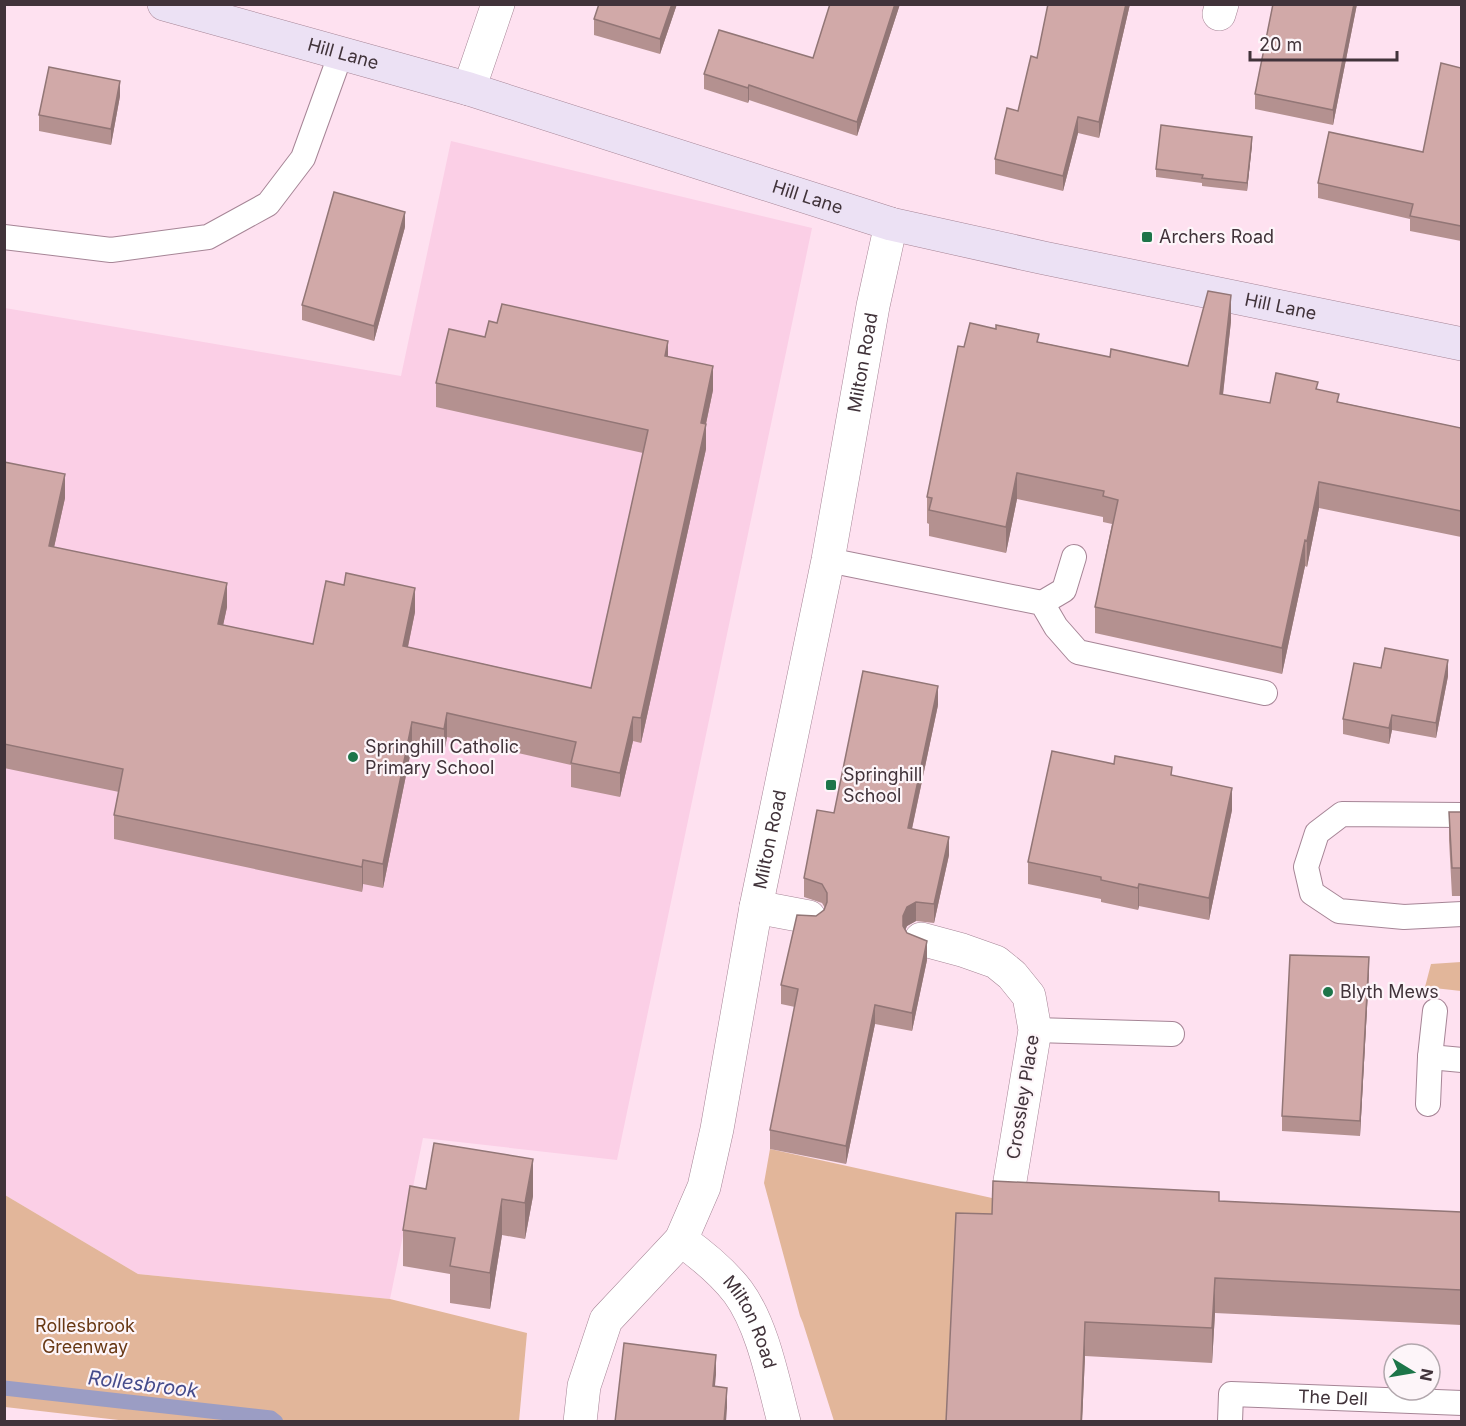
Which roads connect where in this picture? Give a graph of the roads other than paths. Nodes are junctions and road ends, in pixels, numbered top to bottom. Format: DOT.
graph roads {
  1 [pos="164,4"];
  2 [pos="498,4"];
  3 [pos="341,53"];
  4 [pos="469,89"];
  5 [pos="891,224"];
  6 [pos="4,237"];
  7 [pos="1461,344"];
  8 [pos="1074,557"];
  9 [pos="828,560"];
  10 [pos="1042,603"];
  11 [pos="1265,693"];
  12 [pos="1461,815"];
  13 [pos="756,907"];
  14 [pos="1461,914"];
  15 [pos="809,917"];
  16 [pos="921,939"];
  17 [pos="1435,1011"];
  18 [pos="1035,1030"];
  19 [pos="1172,1034"];
  20 [pos="1430,1057"];
  21 [pos="1461,1060"];
  22 [pos="1428,1104"];
  23 [pos="1010,1181"];
  24 [pos="681,1240"];
  25 [pos="1461,1403"];
  26 [pos="580,1422"];
  27 [pos="784,1422"];
  28 [pos="1230,1422"];
  1 -- 3 [label="street, Hill Lane"];
  2 -- 4 [label="street"];
  3 -- 4 [label="street, Hill Lane"];
  3 -- 6 [label="lane"];
  4 -- 5 [label="street, Hill Lane"];
  5 -- 7 [label="street, Hill Lane"];
  5 -- 9 [label="street, Milton Road"];
  8 -- 10 [label="lane"];
  9 -- 10 [label="lane"];
  9 -- 13 [label="street, Milton Road"];
  10 -- 11 [label="lane"];
  12 -- 14 [label="lane"];
  13 -- 15 [label="street"];
  13 -- 24 [label="street, Milton Road"];
  16 -- 18 [label="street, Crossley Place"];
  17 -- 20 [label="lane"];
  18 -- 19 [label="lane"];
  18 -- 23 [label="street, Crossley Place"];
  20 -- 21 [label="lane"];
  20 -- 22 [label="lane"];
  24 -- 26 [label="street"];
  24 -- 27 [label="street, Milton Road"];
  25 -- 28 [label="lane, The Dell"];
}
